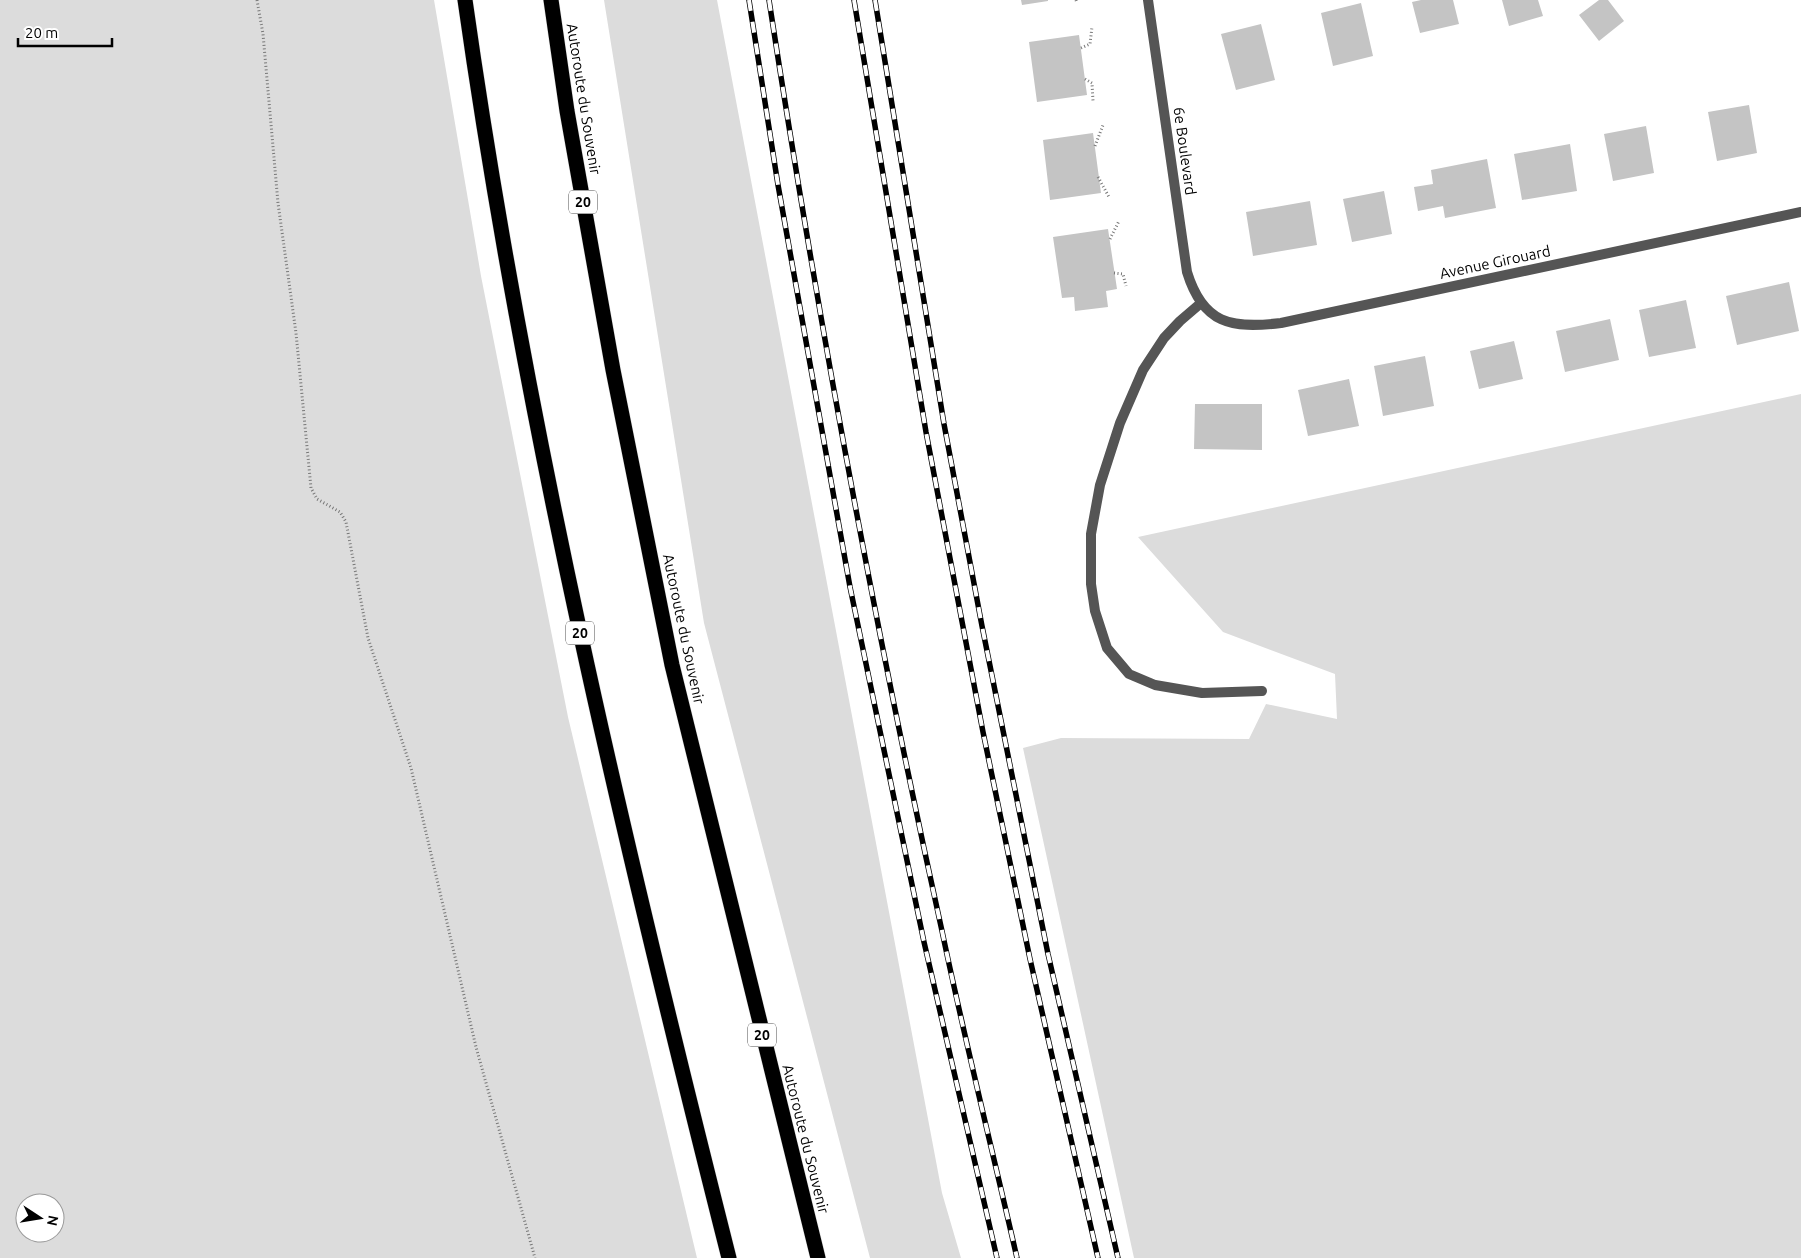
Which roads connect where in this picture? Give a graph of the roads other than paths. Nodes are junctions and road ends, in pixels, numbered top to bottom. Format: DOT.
graph roads {
  1 [pos="464,0"];
  2 [pos="551,0"];
  3 [pos="1148,0"];
  4 [pos="1801,212"];
  5 [pos="1201,303"];
  6 [pos="1262,691"];
  7 [pos="729,1258"];
  8 [pos="818,1258"];
  1 -- 7 [label="highway, 20"];
  2 -- 8 [label="highway, Autoroute du Souvenir / 20"];
  3 -- 5 [label="street, 6e Boulevard"];
  4 -- 5 [label="street, Avenue Girouard"];
  5 -- 6 [label="street"];
}
